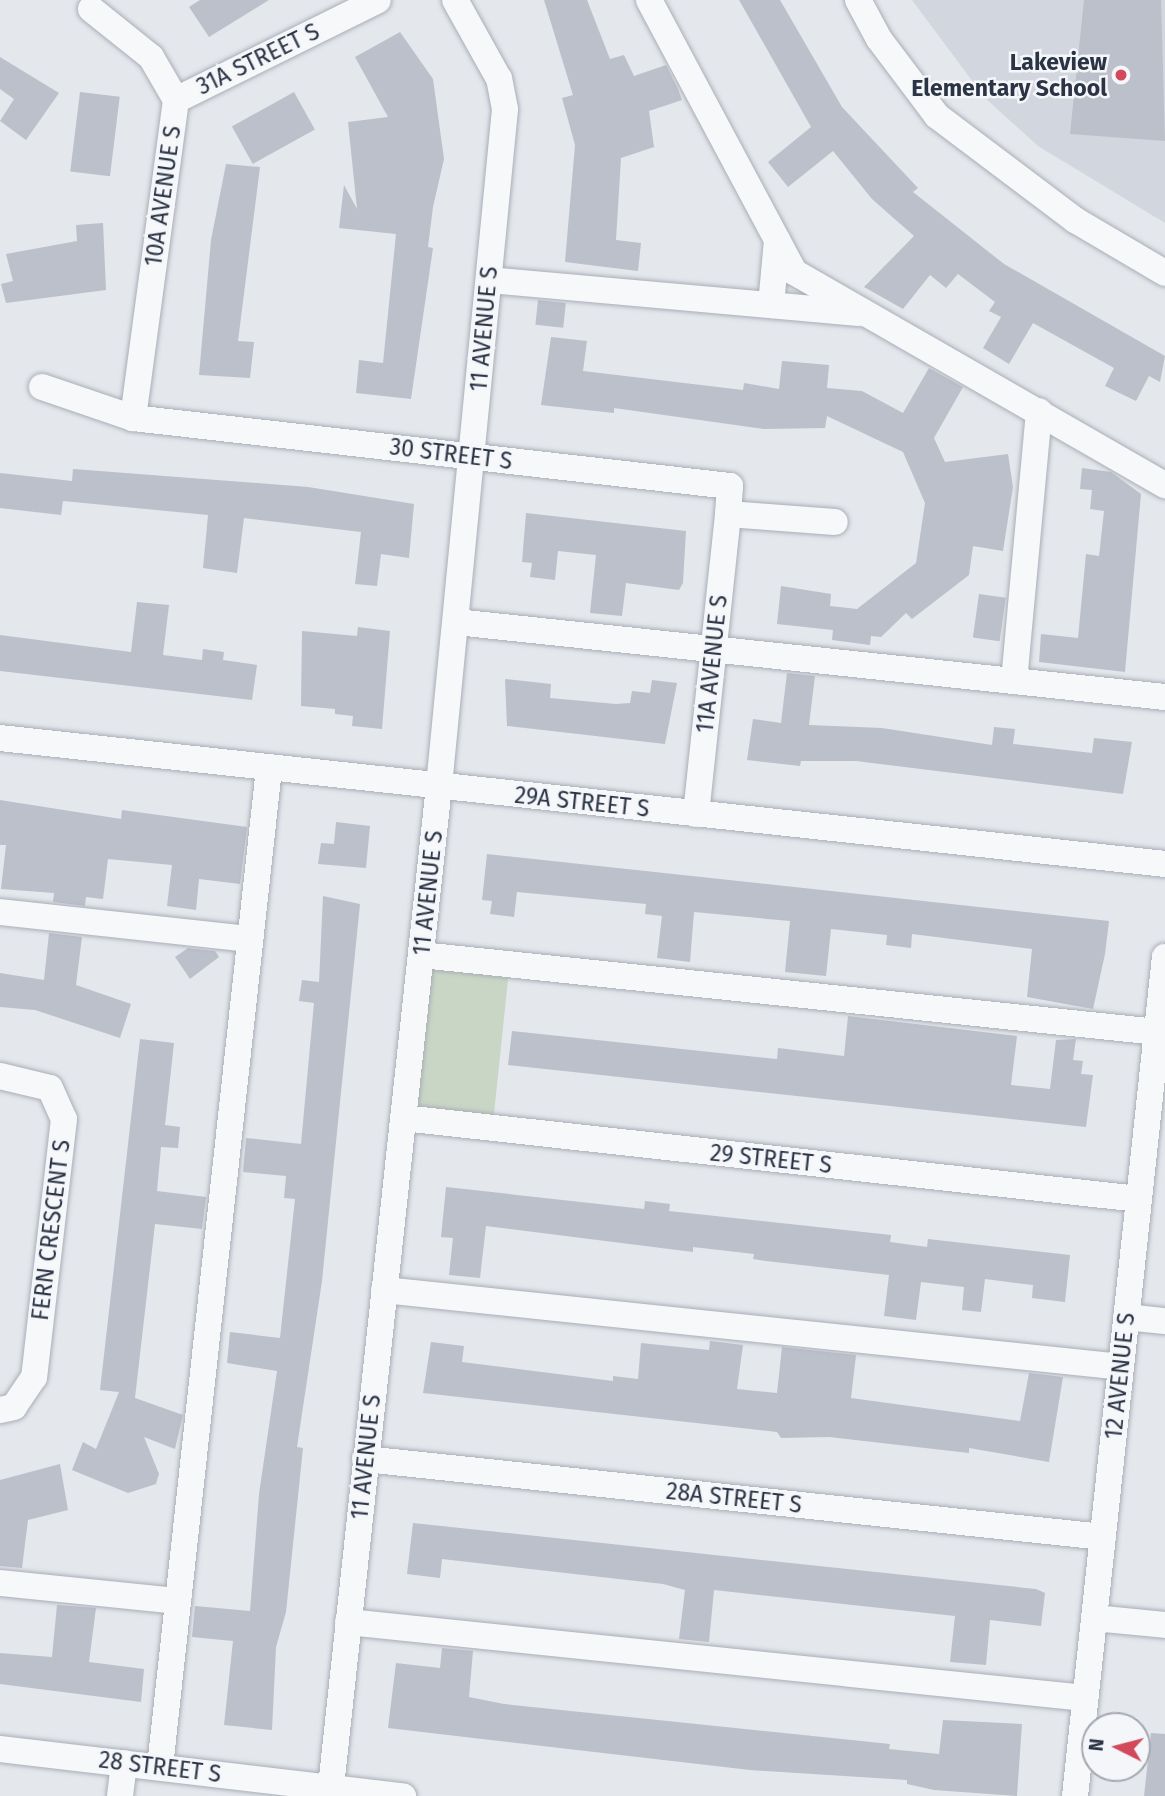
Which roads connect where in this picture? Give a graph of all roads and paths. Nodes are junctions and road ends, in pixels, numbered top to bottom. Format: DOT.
graph roads {
  1 [pos="379,0"];
  2 [pos="456,0"];
  3 [pos="649,0"];
  4 [pos="858,0"];
  5 [pos="91,9"];
  6 [pos="176,100"];
  7 [pos="777,240"];
  8 [pos="1165,273"];
  9 [pos="489,280"];
  10 [pos="771,305"];
  11 [pos="868,314"];
  12 [pos="42,387"];
  13 [pos="1039,411"];
  14 [pos="133,418"];
  15 [pos="472,457"];
  16 [pos="1165,485"];
  17 [pos="728,514"];
  18 [pos="835,522"];
  19 [pos="456,622"];
  20 [pos="714,651"];
  21 [pos="1014,681"];
  22 [pos="1165,697"];
  23 [pos="0,738"];
  24 [pos="269,768"];
  25 [pos="439,786"];
  26 [pos="696,814"];
  27 [pos="1165,864"];
  28 [pos="0,912"];
  29 [pos="247,939"];
  30 [pos="421,955"];
  31 [pos="1165,957"];
  32 [pos="1157,1032"];
  33 [pos="0,1076"];
  34 [pos="403,1118"];
  35 [pos="1139,1199"];
  36 [pos="384,1290"];
  37 [pos="1126,1317"];
  38 [pos="1165,1321"];
  39 [pos="1121,1367"];
  40 [pos="0,1410"];
  41 [pos="365,1459"];
  42 [pos="1102,1537"];
  43 [pos="0,1583"];
  44 [pos="178,1601"];
  45 [pos="1094,1618"];
  46 [pos="348,1622"];
  47 [pos="1165,1625"];
  48 [pos="1085,1698"];
  49 [pos="0,1749"];
  50 [pos="124,1763"];
  51 [pos="160,1767"];
  52 [pos="331,1792"];
  53 [pos="120,1796"];
  54 [pos="403,1796"];
  55 [pos="1075,1796"];
  1 -- 6 [label="street, 31A STREET S"];
  2 -- 9 [label="street, 11 AVENUE S"];
  3 -- 7 [label="street"];
  4 -- 8 [label="street"];
  5 -- 6 [label="street, 10A AVENUE S"];
  6 -- 14 [label="street, 10A AVENUE S"];
  7 -- 10 [label="street"];
  7 -- 11 [label="street"];
  9 -- 10 [label="street"];
  9 -- 15 [label="street, 11 AVENUE S"];
  10 -- 11 [label="street"];
  11 -- 13 [label="street"];
  12 -- 14 [label="street, 30 STREET S"];
  13 -- 16 [label="street"];
  13 -- 21 [label="street"];
  14 -- 15 [label="street, 30 STREET S"];
  15 -- 17 [label="street, 30 STREET S"];
  15 -- 19 [label="street, 11 AVENUE S"];
  17 -- 18 [label="street"];
  17 -- 20 [label="street, 11A AVENUE S"];
  19 -- 20 [label="street"];
  19 -- 25 [label="street, 11 AVENUE S"];
  20 -- 21 [label="street"];
  20 -- 26 [label="street, 11A AVENUE S"];
  21 -- 22 [label="street"];
  23 -- 24 [label="street, 29A STREET S"];
  24 -- 25 [label="street, 29A STREET S"];
  24 -- 29 [label="street"];
  25 -- 26 [label="street, 29A STREET S"];
  25 -- 30 [label="street, 11 AVENUE S"];
  26 -- 27 [label="street, 29A STREET S"];
  28 -- 29 [label="street"];
  29 -- 44 [label="street"];
  30 -- 32 [label="street"];
  30 -- 34 [label="street, 11 AVENUE S"];
  31 -- 32 [label="street, 12 AVENUE S"];
  32 -- 35 [label="street, 12 AVENUE S"];
  33 -- 40 [label="street, FERN CRESCENT S"];
  34 -- 35 [label="street, 29 STREET S"];
  34 -- 36 [label="street, 11 AVENUE S"];
  35 -- 37 [label="street, 12 AVENUE S"];
  36 -- 39 [label="street"];
  36 -- 41 [label="street, 11 AVENUE S"];
  37 -- 38 [label="street"];
  37 -- 39 [label="street, 12 AVENUE S"];
  39 -- 42 [label="street, 12 AVENUE S"];
  41 -- 42 [label="street, 28A STREET S"];
  41 -- 46 [label="street, 11 AVENUE S"];
  42 -- 45 [label="street, 12 AVENUE S"];
  43 -- 44 [label="street"];
  44 -- 51 [label="street"];
  45 -- 47 [label="street"];
  45 -- 48 [label="street, 12 AVENUE S"];
  46 -- 48 [label="street"];
  46 -- 52 [label="street, 11 AVENUE S"];
  48 -- 55 [label="street, 12 AVENUE S"];
  49 -- 50 [label="street, 28 STREET S"];
  50 -- 51 [label="street, 28 STREET S"];
  50 -- 53 [label="street"];
  51 -- 52 [label="street, 28 STREET S"];
  52 -- 54 [label="street, 28 STREET S"];
}
